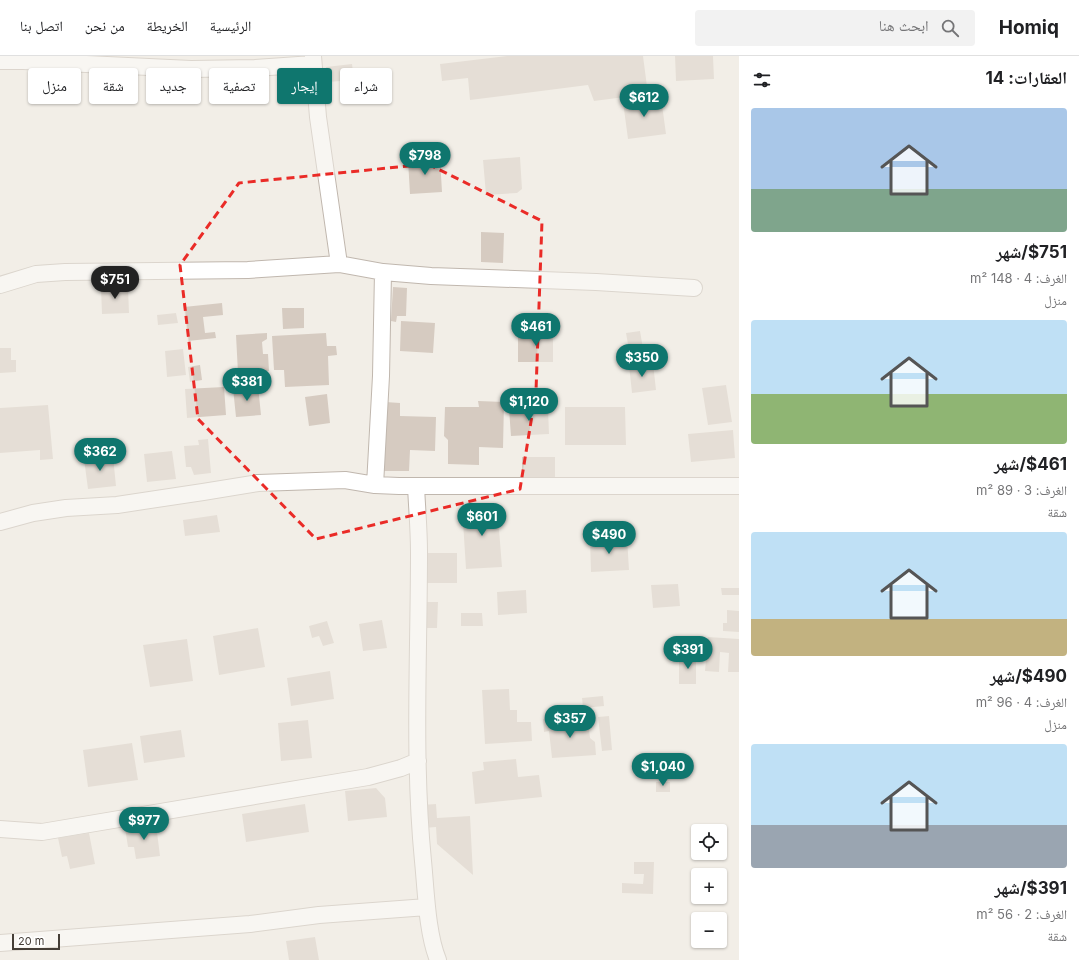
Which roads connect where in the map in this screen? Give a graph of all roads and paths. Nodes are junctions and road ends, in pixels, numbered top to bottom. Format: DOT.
graph roads {
  1 [pos="313,60"];
  2 [pos="0,61"];
  3 [pos="339,264"];
  4 [pos="383,272"];
  5 [pos="0,285"];
  6 [pos="694,288"];
  7 [pos="375,485"];
  8 [pos="416,486"];
  9 [pos="739,486"];
  10 [pos="0,522"];
  11 [pos="418,761"];
  12 [pos="0,829"];
  13 [pos="427,907"];
  14 [pos="0,944"];
  15 [pos="438,960"];
  1 -- 2 [label="street"];
  1 -- 3 [label="street"];
  3 -- 4 [label="street"];
  3 -- 5 [label="street"];
  4 -- 6 [label="street"];
  4 -- 7 [label="street"];
  7 -- 8 [label="street"];
  7 -- 10 [label="street"];
  8 -- 9 [label="street"];
  8 -- 11 [label="street"];
  11 -- 12 [label="street"];
  11 -- 13 [label="street"];
  13 -- 14 [label="street"];
  13 -- 15 [label="street"];
}
